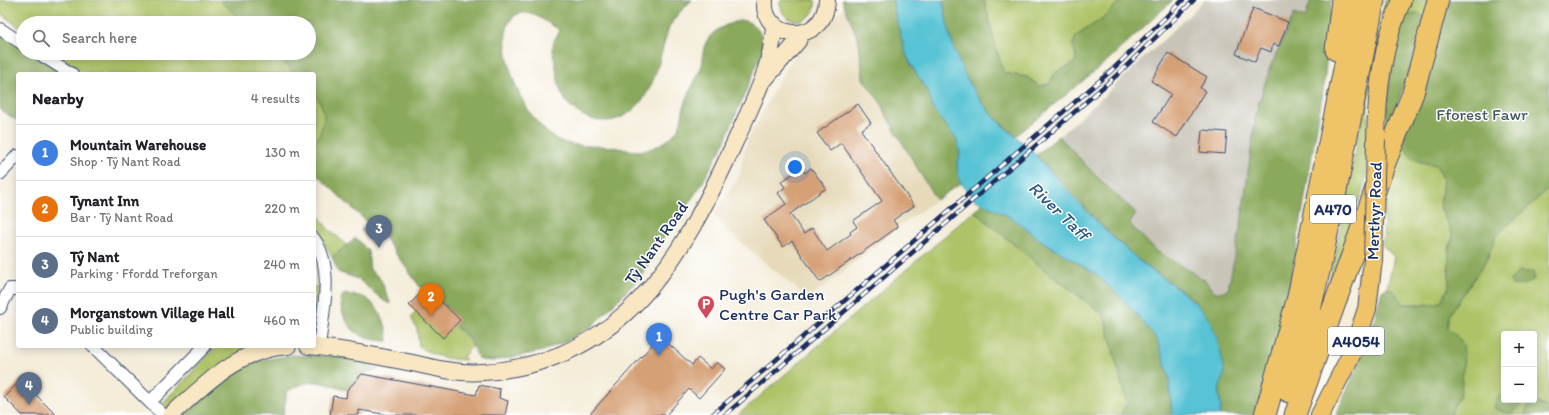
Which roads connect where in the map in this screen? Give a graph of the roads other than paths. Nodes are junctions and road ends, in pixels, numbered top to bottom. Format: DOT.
graph roads {
  1 [pos="765,0"];
  2 [pos="827,0"];
  3 [pos="1342,0"];
  4 [pos="1358,0"];
  5 [pos="1374,0"];
  6 [pos="1402,0"];
  7 [pos="1438,0"];
  8 [pos="774,24"];
  9 [pos="0,29"];
  10 [pos="801,33"];
  11 [pos="16,39"];
  12 [pos="49,60"];
  13 [pos="69,72"];
  14 [pos="762,82"];
  15 [pos="1335,112"];
  16 [pos="16,157"];
  17 [pos="0,174"];
  18 [pos="316,245"];
  19 [pos="9,287"];
  20 [pos="0,308"];
  21 [pos="316,334"];
  22 [pos="316,346"];
  23 [pos="95,348"];
  24 [pos="203,348"];
  25 [pos="277,348"];
  26 [pos="150,402"];
  27 [pos="163,415"];
  28 [pos="172,415"];
  29 [pos="1265,415"];
  30 [pos="1281,415"];
  31 [pos="1295,415"];
  32 [pos="1320,415"];
  1 -- 8 [label="main road, Tŷ Nant Road"];
  2 -- 10 [label="main road, Tŷ Nant Road"];
  3 -- 15 [label="highway"];
  4 -- 15 [label="highway, A470"];
  5 -- 30 [label="highway, A470"];
  6 -- 32 [label="main road, Merthyr Road / A4054, bridge"];
  7 -- 31 [label="highway"];
  8 -- 10 [label="main road"];
  8 -- 14 [label="main road, Tŷ Nant Road"];
  9 -- 11 [label="street"];
  10 -- 14 [label="main road, Tŷ Nant Road"];
  12 -- 13 [label="street"];
  14 -- 22 [label="main road, Tŷ Nant Road"];
  15 -- 29 [label="highway, A470"];
  16 -- 17 [label="street"];
  18 -- 21 [label="street"];
  19 -- 20 [label="street"];
  23 -- 26 [label="street"];
  24 -- 26 [label="street"];
  25 -- 28 [label="main road"];
  26 -- 27 [label="street"];
}
